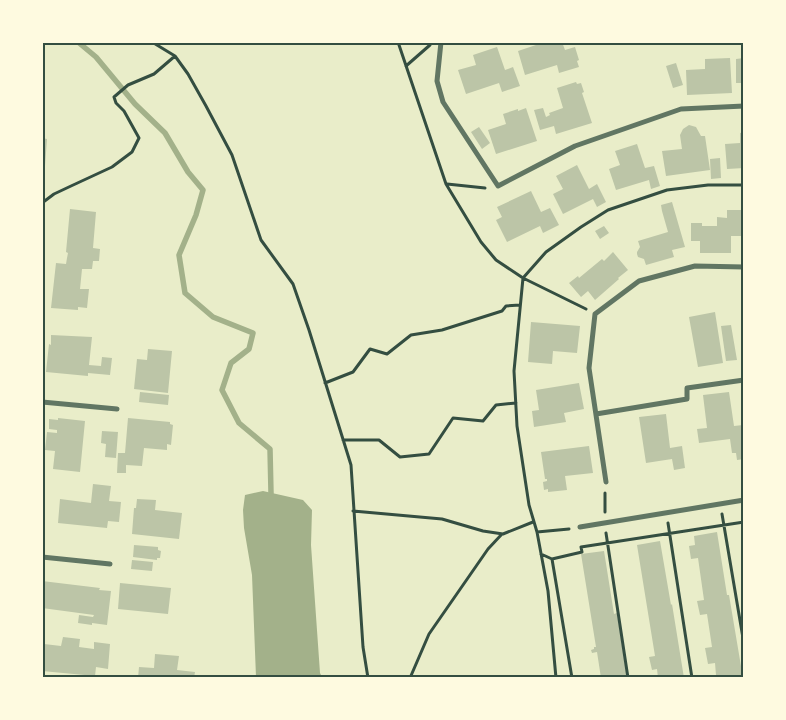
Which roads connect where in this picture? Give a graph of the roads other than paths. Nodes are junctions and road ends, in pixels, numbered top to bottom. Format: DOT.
graph roads {
  1 [pos="441,42"];
  2 [pos="744,106"];
  3 [pos="744,267"];
  4 [pos="744,380"];
  5 [pos="42,402"];
  6 [pos="117,409"];
  7 [pos="596,414"];
  8 [pos="606,482"];
  9 [pos="744,500"];
  10 [pos="580,527"];
  11 [pos="42,557"];
  12 [pos="110,564"];
  1 -- 2 [label="street"];
  3 -- 7 [label="street"];
  4 -- 7 [label="street"];
  5 -- 6 [label="street"];
  7 -- 8 [label="street"];
  9 -- 10 [label="street"];
  11 -- 12 [label="street"];
}
